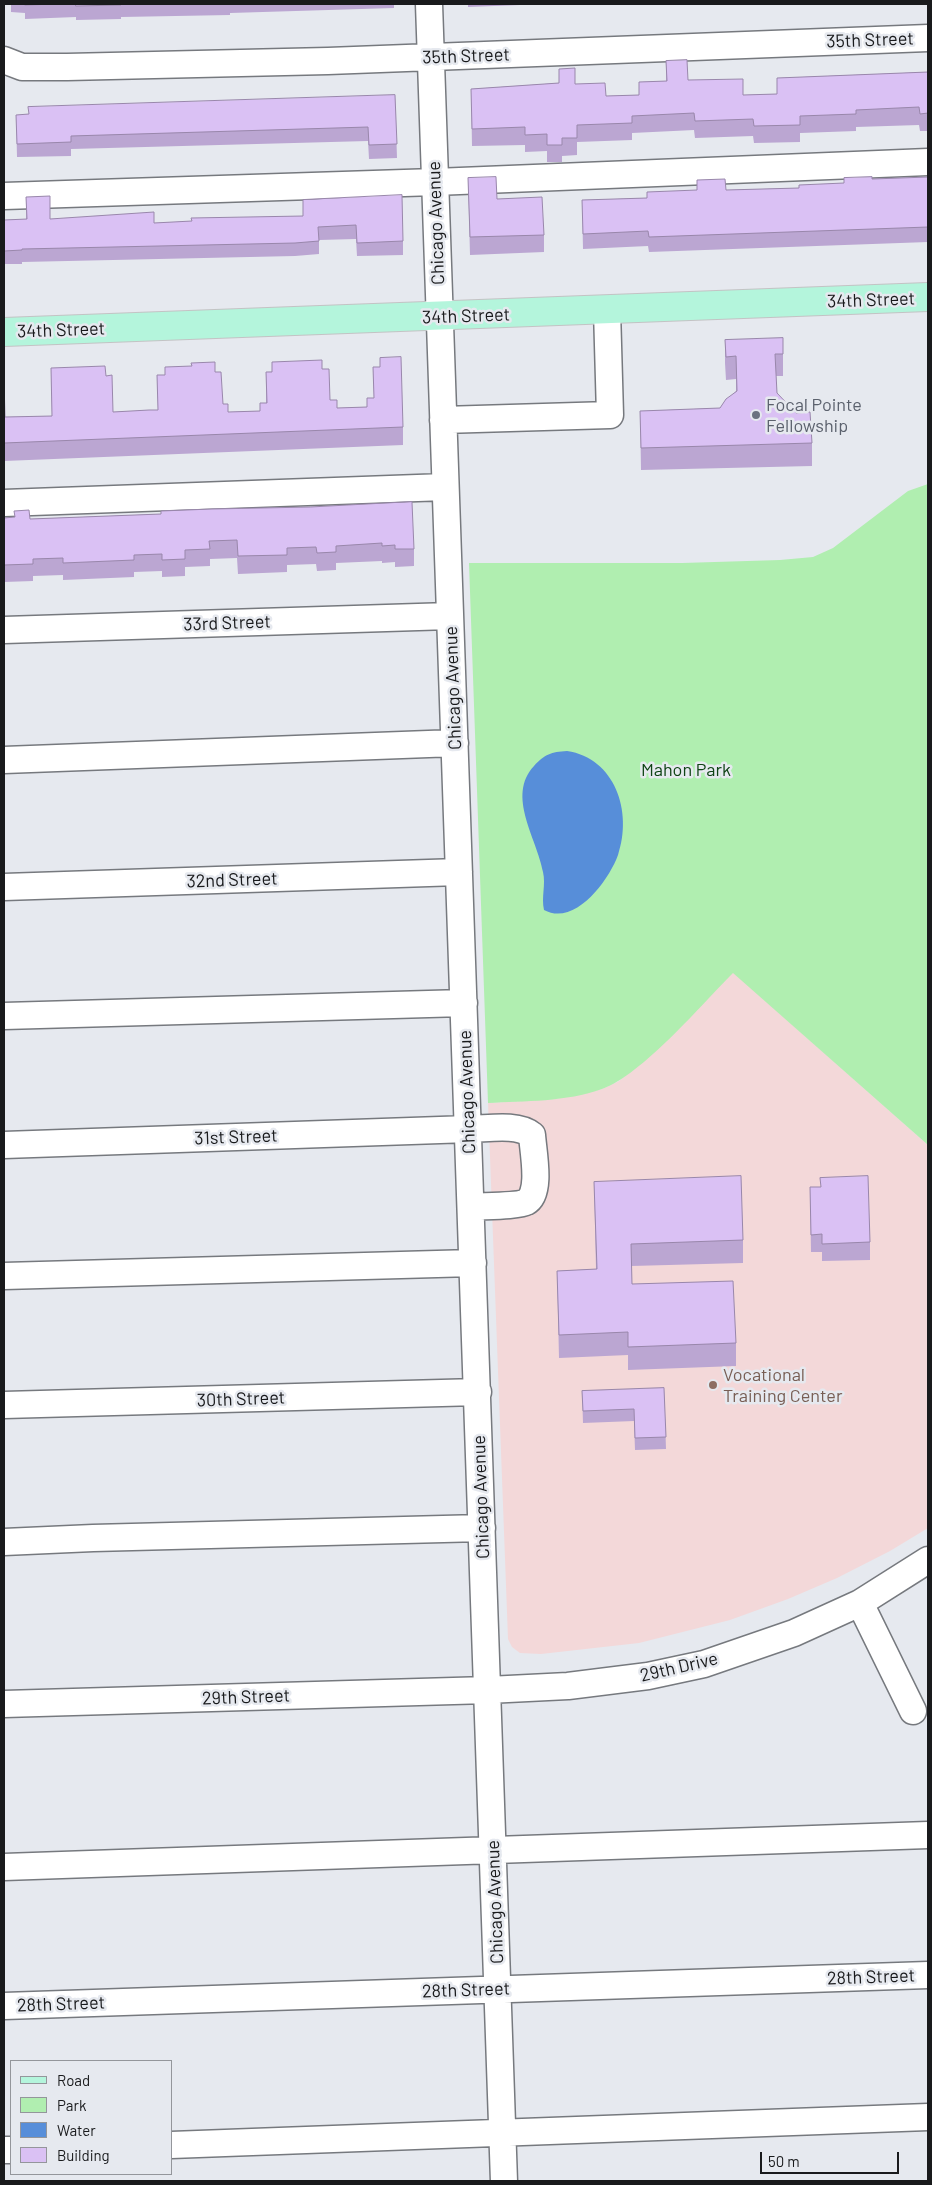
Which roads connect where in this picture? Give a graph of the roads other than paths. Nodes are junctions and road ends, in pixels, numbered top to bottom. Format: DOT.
graph roads {
  1 [pos="429,4"];
  2 [pos="928,38"];
  3 [pos="431,57"];
  4 [pos="4,60"];
  5 [pos="928,162"];
  6 [pos="435,182"];
  7 [pos="4,196"];
  8 [pos="928,297"];
  9 [pos="607,310"];
  10 [pos="439,317"];
  11 [pos="4,332"];
  12 [pos="443,420"];
  13 [pos="445,487"];
  14 [pos="4,503"];
  15 [pos="450,616"];
  16 [pos="4,630"];
  17 [pos="455,743"];
  18 [pos="4,760"];
  19 [pos="459,872"];
  20 [pos="4,887"];
  21 [pos="464,1003"];
  22 [pos="4,1016"];
  23 [pos="469,1129"];
  24 [pos="4,1145"];
  25 [pos="471,1207"];
  26 [pos="473,1263"];
  27 [pos="4,1276"];
  28 [pos="478,1392"];
  29 [pos="4,1405"];
  30 [pos="482,1528"];
  31 [pos="4,1542"];
  32 [pos="928,1560"];
  33 [pos="860,1603"];
  34 [pos="488,1690"];
  35 [pos="4,1704"];
  36 [pos="913,1711"];
  37 [pos="928,1835"];
  38 [pos="493,1850"];
  39 [pos="4,1867"];
  40 [pos="928,1975"];
  41 [pos="498,1989"];
  42 [pos="4,2006"];
  43 [pos="928,2118"];
  44 [pos="502,2134"];
  45 [pos="172,2145"];
  46 [pos="504,2181"];
  1 -- 3 [label="street, Chicago Avenue"];
  2 -- 3 [label="street, 35th Street"];
  3 -- 4 [label="street, 35th Street"];
  3 -- 6 [label="street, Chicago Avenue"];
  5 -- 6 [label="street"];
  6 -- 7 [label="street"];
  6 -- 10 [label="street, Chicago Avenue"];
  8 -- 9 [label="main road, 34th Street"];
  9 -- 10 [label="main road, 34th Street"];
  9 -- 12 [label="street"];
  10 -- 11 [label="main road, 34th Street"];
  10 -- 12 [label="street, Chicago Avenue"];
  12 -- 13 [label="street, Chicago Avenue"];
  13 -- 14 [label="street"];
  13 -- 15 [label="street, Chicago Avenue"];
  15 -- 16 [label="street, 33rd Street"];
  15 -- 17 [label="street, Chicago Avenue"];
  17 -- 18 [label="street"];
  17 -- 19 [label="street, Chicago Avenue"];
  19 -- 20 [label="street, 32nd Street"];
  19 -- 21 [label="street, Chicago Avenue"];
  21 -- 22 [label="street"];
  21 -- 23 [label="street, Chicago Avenue"];
  23 -- 24 [label="street, 31st Street"];
  23 -- 25 [label="street, Chicago Avenue"];
  23 -- 25 [label="street, 31st Street"];
  25 -- 26 [label="street, Chicago Avenue"];
  26 -- 27 [label="street"];
  26 -- 28 [label="street, Chicago Avenue"];
  28 -- 29 [label="street, 30th Street"];
  28 -- 30 [label="street, Chicago Avenue"];
  30 -- 31 [label="street"];
  30 -- 34 [label="street, Chicago Avenue"];
  32 -- 33 [label="street, 29th Drive"];
  33 -- 34 [label="street, 29th Drive"];
  33 -- 36 [label="street"];
  34 -- 35 [label="street, 29th Street"];
  34 -- 38 [label="street, Chicago Avenue"];
  37 -- 38 [label="street"];
  38 -- 39 [label="street"];
  38 -- 41 [label="street, Chicago Avenue"];
  40 -- 41 [label="street, 28th Street"];
  41 -- 42 [label="street, 28th Street"];
  41 -- 44 [label="street, Chicago Avenue"];
  43 -- 44 [label="street"];
  44 -- 45 [label="street"];
  44 -- 46 [label="street, Chicago Avenue"];
}
